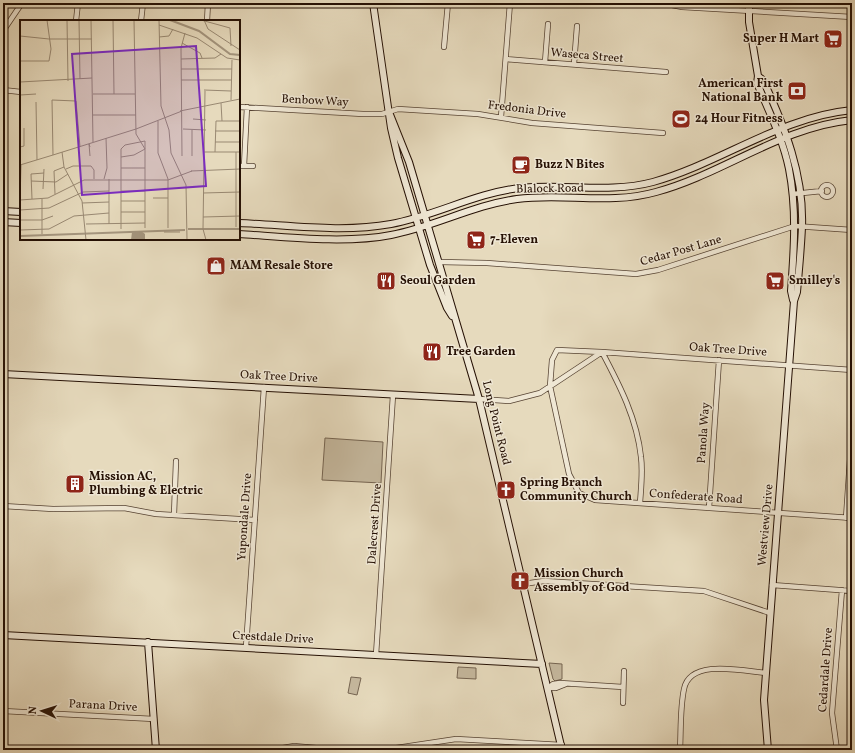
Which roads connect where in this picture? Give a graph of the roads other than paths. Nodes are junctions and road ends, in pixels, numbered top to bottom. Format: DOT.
graph roads {
  1 [pos="22,3"];
  2 [pos="78,3"];
  3 [pos="143,3"];
  4 [pos="208,3"];
  5 [pos="373,3"];
  6 [pos="448,3"];
  7 [pos="510,3"];
  8 [pos="662,3"];
  9 [pos="749,3"];
  10 [pos="749,10"];
  11 [pos="852,17"];
  12 [pos="76,20"];
  13 [pos="141,20"];
  14 [pos="207,20"];
  15 [pos="548,24"];
  16 [pos="577,26"];
  17 [pos="3,31"];
  18 [pos="444,47"];
  19 [pos="506,59"];
  20 [pos="545,62"];
  21 [pos="574,64"];
  22 [pos="666,72"];
  23 [pos="758,76"];
  24 [pos="3,90"];
  25 [pos="20,92"];
  26 [pos="240,107"];
  27 [pos="247,107"];
  28 [pos="852,110"];
  29 [pos="389,112"];
  30 [pos="501,118"];
  31 [pos="852,120"];
  32 [pos="785,126"];
  33 [pos="777,129"];
  34 [pos="663,133"];
  35 [pos="787,136"];
  36 [pos="780,139"];
  37 [pos="707,161"];
  38 [pos="241,166"];
  39 [pos="253,166"];
  40 [pos="710,171"];
  41 [pos="653,182"];
  42 [pos="571,188"];
  43 [pos="822,191"];
  44 [pos="498,192"];
  45 [pos="656,192"];
  46 [pos="800,193"];
  47 [pos="793,194"];
  48 [pos="570,199"];
  49 [pos="501,202"];
  50 [pos="3,211"];
  51 [pos="20,212"];
  52 [pos="426,215"];
  53 [pos="416,218"];
  54 [pos="3,222"];
  55 [pos="20,223"];
  56 [pos="240,223"];
  57 [pos="285,225"];
  58 [pos="429,226"];
  59 [pos="795,226"];
  60 [pos="802,226"];
  61 [pos="342,227"];
  62 [pos="418,229"];
  63 [pos="852,230"];
  64 [pos="240,234"];
  65 [pos="285,236"];
  66 [pos="341,238"];
  67 [pos="440,262"];
  68 [pos="794,301"];
  69 [pos="454,317"];
  70 [pos="602,352"];
  71 [pos="719,360"];
  72 [pos="789,365"];
  73 [pos="852,370"];
  74 [pos="3,374"];
  75 [pos="550,386"];
  76 [pos="264,387"];
  77 [pos="393,395"];
  78 [pos="479,399"];
  79 [pos="852,430"];
  80 [pos="176,461"];
  81 [pos="640,503"];
  82 [pos="3,506"];
  83 [pos="709,508"];
  84 [pos="779,513"];
  85 [pos="174,515"];
  86 [pos="846,518"];
  87 [pos="852,518"];
  88 [pos="255,520"];
  89 [pos="523,584"];
  90 [pos="772,585"];
  91 [pos="842,590"];
  92 [pos="852,591"];
  93 [pos="770,613"];
  94 [pos="3,635"];
  95 [pos="148,642"];
  96 [pos="246,647"];
  97 [pos="376,655"];
  98 [pos="542,664"];
  99 [pos="624,671"];
  100 [pos="766,673"];
  101 [pos="623,687"];
  102 [pos="548,688"];
  103 [pos="623,703"];
  104 [pos="3,711"];
  105 [pos="154,719"];
  106 [pos="563,748"];
  107 [pos="156,750"];
  108 [pos="281,750"];
  109 [pos="338,750"];
  110 [pos="348,750"];
  111 [pos="680,750"];
  112 [pos="768,750"];
  113 [pos="837,750"];
  1 -- 17 [label="street"];
  2 -- 12 [label="street"];
  3 -- 13 [label="street"];
  4 -- 14 [label="street"];
  5 -- 29 [label="main road, Long Point Road"];
  6 -- 18 [label="street"];
  7 -- 19 [label="street"];
  8 -- 10 [label="street"];
  9 -- 10 [label="main road, Westview Drive"];
  10 -- 11 [label="street"];
  10 -- 23 [label="main road, Westview Drive"];
  15 -- 20 [label="street"];
  16 -- 21 [label="street"];
  19 -- 20 [label="street, Waseca Street"];
  19 -- 30 [label="street"];
  20 -- 21 [label="street, Waseca Street"];
  21 -- 22 [label="street, Waseca Street"];
  23 -- 32 [label="main road, Westview Drive"];
  23 -- 33 [label="main road, Westview Drive"];
  24 -- 25 [label="street"];
  26 -- 27 [label="street, Benbow Way"];
  27 -- 29 [label="street, Benbow Way"];
  27 -- 38 [label="street"];
  28 -- 32 [label="main road, Blalock Road"];
  29 -- 30 [label="street, Fredonia Drive"];
  29 -- 52 [label="main road, Long Point Road"];
  29 -- 53 [label="main road, Long Point Road"];
  30 -- 34 [label="street, Fredonia Drive"];
  31 -- 35 [label="main road, Blalock Road"];
  32 -- 33 [label="main road, Blalock Road"];
  32 -- 35 [label="main road, Westview Drive"];
  33 -- 36 [label="main road, Westview Drive"];
  33 -- 37 [label="main road, Blalock Road"];
  35 -- 36 [label="main road, Blalock Road"];
  35 -- 46 [label="main road, Westview Drive"];
  36 -- 40 [label="main road, Blalock Road"];
  36 -- 47 [label="main road, Westview Drive"];
  37 -- 40 [label="main road"];
  37 -- 41 [label="main road, Blalock Road"];
  38 -- 39 [label="street"];
  40 -- 45 [label="main road, Blalock Road"];
  41 -- 42 [label="main road, Blalock Road"];
  41 -- 45 [label="main road"];
  42 -- 44 [label="main road, Blalock Road"];
  42 -- 48 [label="main road"];
  43 -- 46 [label="street"];
  44 -- 49 [label="main road"];
  44 -- 52 [label="main road, Blalock Road"];
  45 -- 48 [label="main road, Blalock Road"];
  46 -- 47 [label="street"];
  46 -- 60 [label="main road, Westview Drive"];
  47 -- 59 [label="main road, Westview Drive"];
  48 -- 49 [label="main road, Blalock Road"];
  49 -- 58 [label="main road, Blalock Road"];
  50 -- 51 [label="main road"];
  50 -- 54 [label="main road"];
  52 -- 53 [label="main road, Blalock Road"];
  52 -- 58 [label="main road, Long Point Road"];
  53 -- 61 [label="main road, Blalock Road"];
  53 -- 62 [label="main road, Long Point Road"];
  54 -- 55 [label="main road"];
  56 -- 57 [label="main road, Blalock Road"];
  57 -- 61 [label="main road, Blalock Road"];
  57 -- 65 [label="main road"];
  58 -- 62 [label="main road, Blalock Road"];
  58 -- 67 [label="main road, Long Point Road"];
  59 -- 60 [label="street, Cedar Post Lane"];
  59 -- 67 [label="street, Cedar Post Lane"];
  59 -- 68 [label="main road, Westview Drive"];
  60 -- 63 [label="street, Cedar Post Lane"];
  60 -- 68 [label="main road, Westview Drive"];
  61 -- 66 [label="main road"];
  62 -- 66 [label="main road, Blalock Road"];
  62 -- 69 [label="main road, Long Point Road"];
  64 -- 65 [label="main road, Blalock Road"];
  65 -- 66 [label="main road, Blalock Road"];
  67 -- 69 [label="main road, Long Point Road"];
  68 -- 72 [label="main road, Westview Drive"];
  69 -- 78 [label="main road, Long Point Road"];
  70 -- 71 [label="street, Oak Tree Drive"];
  70 -- 75 [label="street, Oak Tree Drive"];
  70 -- 75 [label="street, Oak Tree Drive"];
  70 -- 81 [label="street"];
  71 -- 72 [label="street, Oak Tree Drive"];
  71 -- 83 [label="street, Panola Way"];
  72 -- 73 [label="street, Oak Tree Drive"];
  72 -- 84 [label="main road, Westview Drive"];
  74 -- 76 [label="main road, Oak Tree Drive"];
  75 -- 78 [label="street, Oak Tree Drive"];
  75 -- 81 [label="street, Confederate Road"];
  76 -- 77 [label="main road, Oak Tree Drive"];
  76 -- 88 [label="street, Yupondale Drive"];
  77 -- 78 [label="main road, Oak Tree Drive"];
  77 -- 97 [label="street, Dalecrest Drive"];
  78 -- 89 [label="main road, Long Point Road"];
  79 -- 86 [label="street"];
  80 -- 85 [label="street"];
  81 -- 83 [label="street, Confederate Road"];
  82 -- 85 [label="street"];
  83 -- 84 [label="street, Confederate Road"];
  84 -- 86 [label="street, Confederate Road"];
  84 -- 90 [label="main road, Westview Drive"];
  85 -- 88 [label="street"];
  86 -- 87 [label="street, Confederate Road"];
  88 -- 96 [label="street, Yupondale Drive"];
  89 -- 93 [label="street"];
  89 -- 98 [label="main road, Long Point Road"];
  90 -- 91 [label="street"];
  90 -- 93 [label="main road, Westview Drive"];
  91 -- 92 [label="street"];
  91 -- 113 [label="street, Cedardale Drive"];
  93 -- 100 [label="main road, Westview Drive"];
  94 -- 95 [label="main road, Crestdale Drive"];
  95 -- 96 [label="main road, Crestdale Drive"];
  95 -- 105 [label="main road"];
  96 -- 97 [label="main road, Crestdale Drive"];
  97 -- 98 [label="main road, Crestdale Drive"];
  98 -- 102 [label="main road, Long Point Road"];
  99 -- 101 [label="street"];
  100 -- 111 [label="street"];
  100 -- 112 [label="main road, Westview Drive"];
  101 -- 102 [label="street"];
  101 -- 103 [label="street"];
  102 -- 106 [label="main road, Long Point Road"];
  104 -- 105 [label="street, Parana Drive"];
  105 -- 107 [label="main road"];
  106 -- 110 [label="street"];
  108 -- 109 [label="street"];
}
